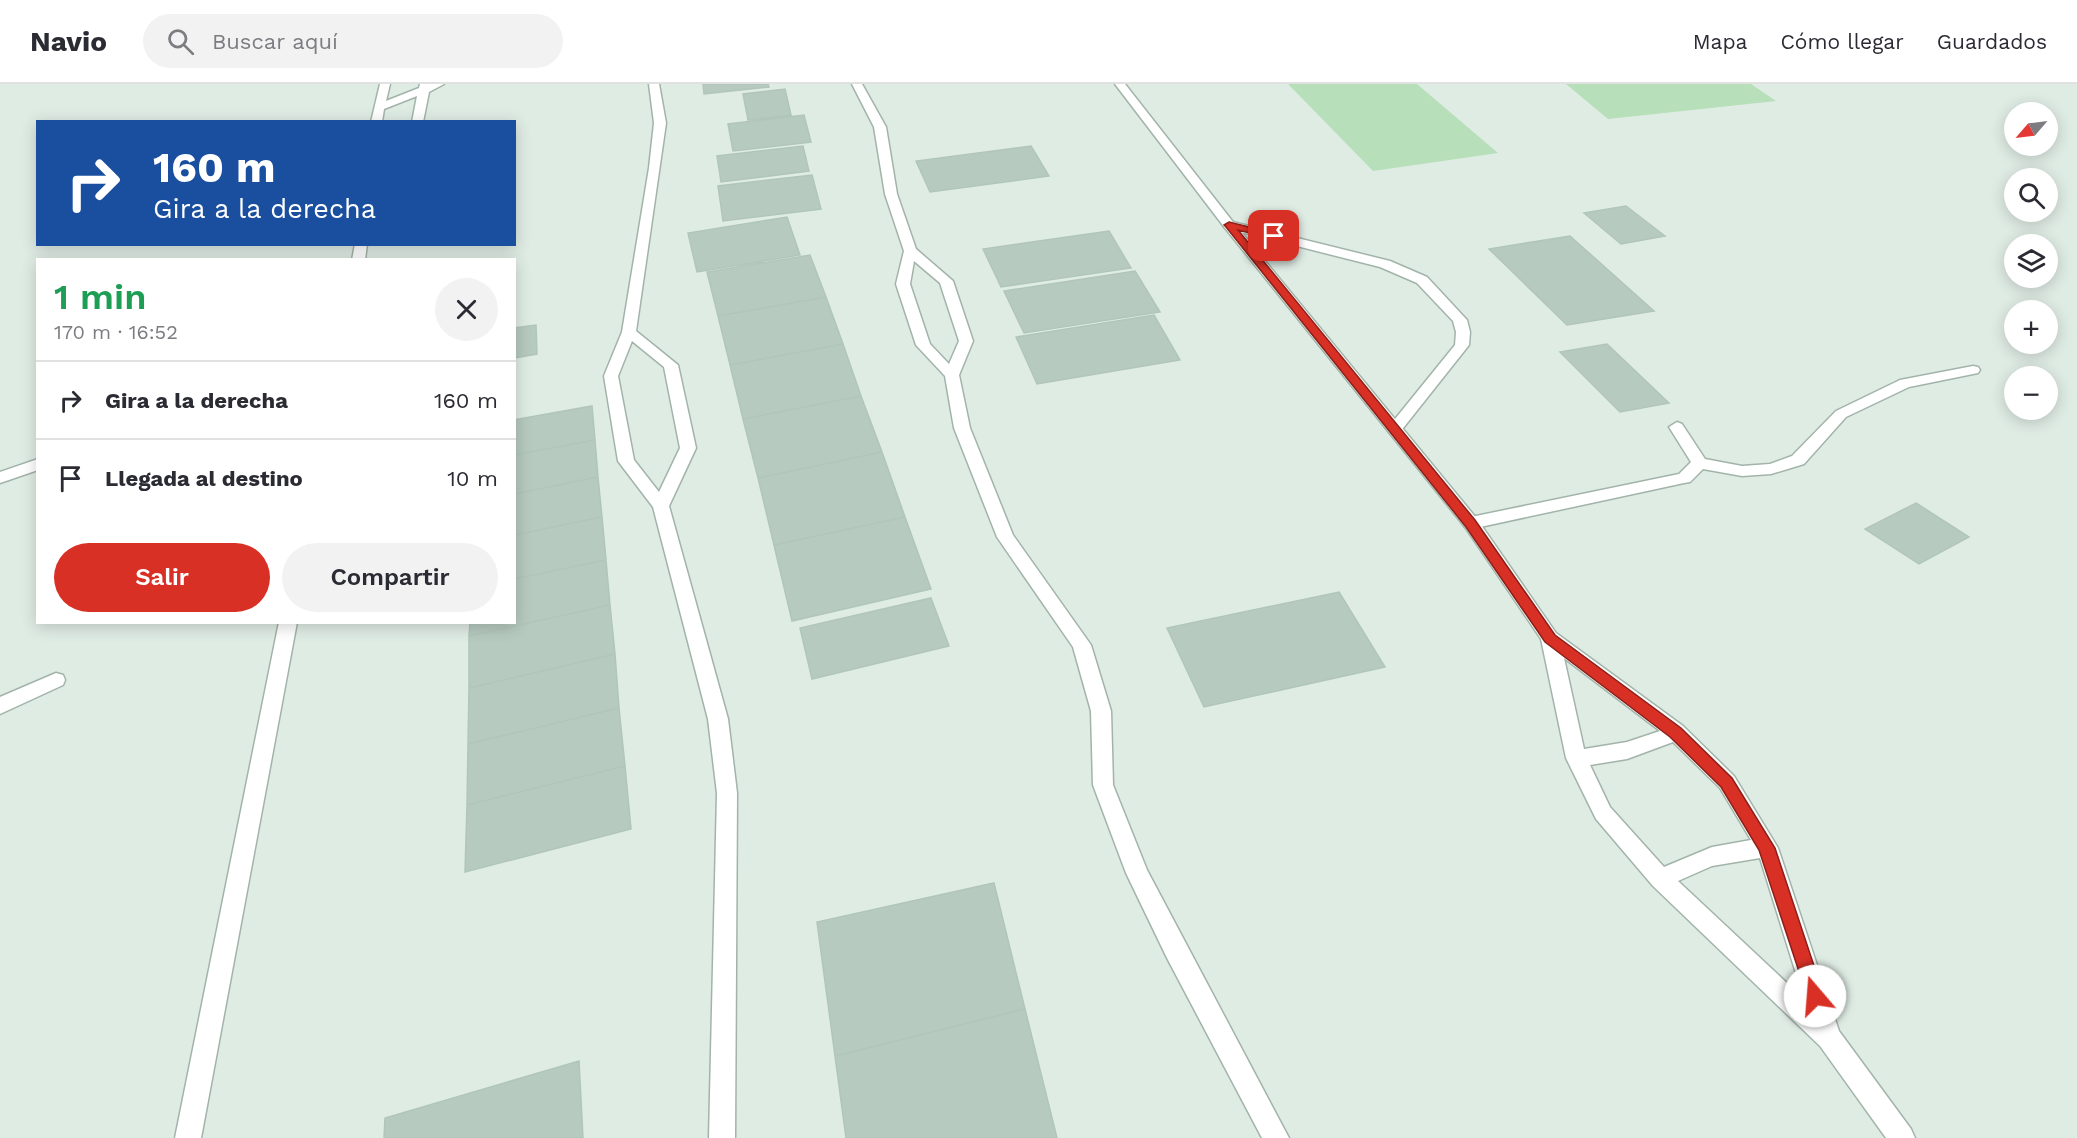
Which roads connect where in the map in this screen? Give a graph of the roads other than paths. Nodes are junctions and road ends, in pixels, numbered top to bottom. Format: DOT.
graph roads {
  1 [pos="398,84"];
  2 [pos="439,84"];
  3 [pos="654,84"];
  4 [pos="857,84"];
  5 [pos="1120,84"];
  6 [pos="384,87"];
  7 [pos="424,87"];
  8 [pos="380,107"];
  9 [pos="377,120"];
  10 [pos="417,120"];
  11 [pos="1229,225"];
  12 [pos="910,251"];
  13 [pos="629,332"];
  14 [pos="1973,370"];
  15 [pos="952,375"];
  16 [pos="1677,427"];
  17 [pos="1395,429"];
  18 [pos="1700,463"];
  19 [pos="36,465"];
  20 [pos="0,478"];
  21 [pos="662,506"];
  22 [pos="1471,524"];
  23 [pos="288,624"];
  24 [pos="1550,638"];
  25 [pos="56,680"];
  26 [pos="0,706"];
  27 [pos="1676,732"];
  28 [pos="1576,758"];
  29 [pos="1767,848"];
  30 [pos="1661,879"];
  31 [pos="1829,1038"];
  32 [pos="188,1138"];
  33 [pos="722,1138"];
  34 [pos="1276,1138"];
  35 [pos="1902,1138"];
  1 -- 6 [label="street"];
  2 -- 7 [label="street"];
  3 -- 13 [label="street"];
  4 -- 12 [label="street"];
  5 -- 11 [label="street"];
  6 -- 8 [label="street"];
  7 -- 8 [label="street"];
  7 -- 10 [label="street"];
  8 -- 9 [label="street"];
  11 -- 17 [label="street"];
  11 -- 17 [label="street"];
  12 -- 15 [label="street"];
  12 -- 15 [label="street"];
  13 -- 21 [label="street"];
  13 -- 21 [label="street"];
  14 -- 18 [label="street"];
  15 -- 34 [label="street"];
  16 -- 18 [label="street"];
  17 -- 22 [label="street"];
  18 -- 22 [label="street"];
  19 -- 20 [label="street"];
  21 -- 33 [label="street"];
  22 -- 24 [label="street"];
  23 -- 32 [label="street"];
  24 -- 27 [label="street"];
  24 -- 28 [label="street"];
  25 -- 26 [label="street"];
  27 -- 28 [label="street"];
  27 -- 29 [label="street"];
  28 -- 30 [label="street"];
  29 -- 30 [label="street"];
  29 -- 31 [label="street"];
  30 -- 31 [label="street"];
  31 -- 35 [label="street"];
}
